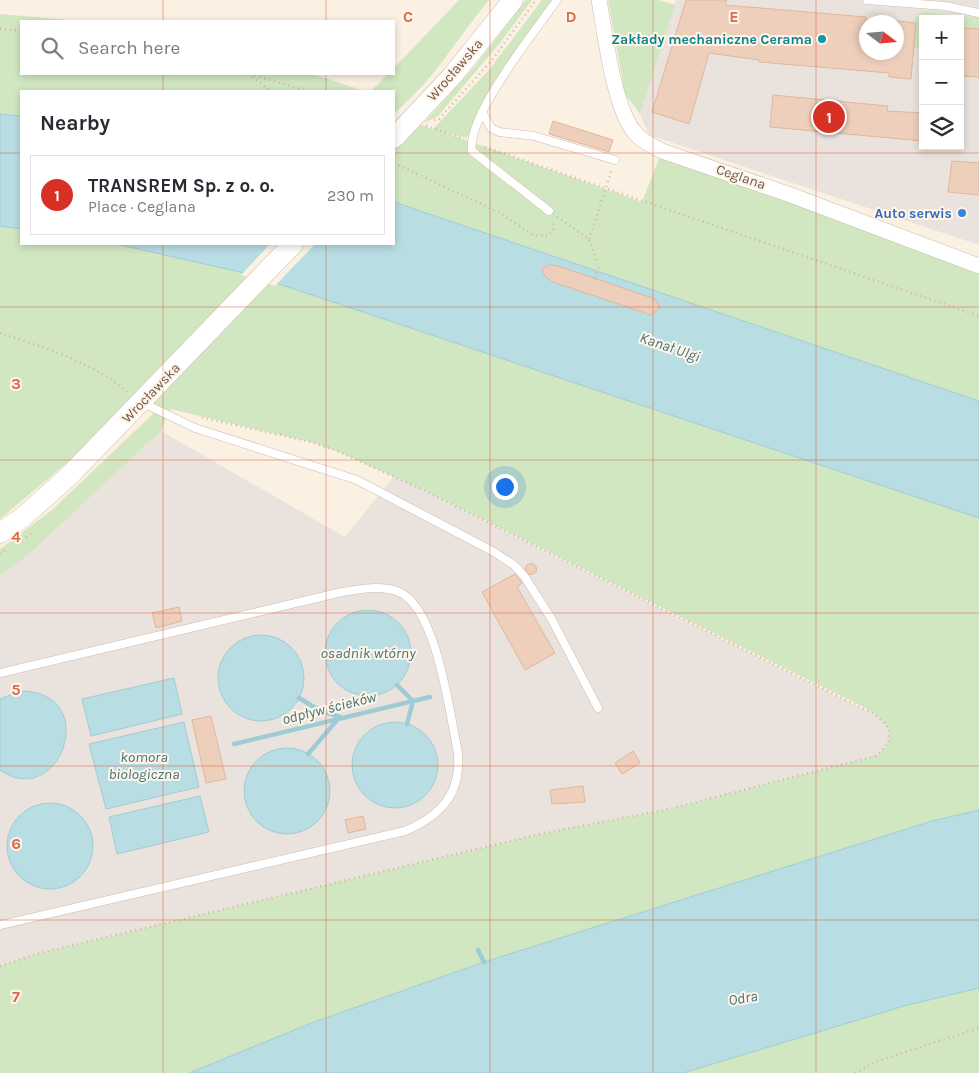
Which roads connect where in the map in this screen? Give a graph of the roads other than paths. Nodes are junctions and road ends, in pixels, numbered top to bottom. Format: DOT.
graph roads {
  1 [pos="513,0"];
  2 [pos="557,0"];
  3 [pos="599,0"];
  4 [pos="868,0"];
  5 [pos="979,13"];
  6 [pos="482,112"];
  7 [pos="408,129"];
  8 [pos="615,160"];
  9 [pos="549,211"];
  10 [pos="292,245"];
  11 [pos="979,266"];
  12 [pos="137,400"];
  13 [pos="0,533"];
  14 [pos="0,673"];
  15 [pos="598,708"];
  16 [pos="0,925"];
  1 -- 7 [label="main road, Wrocławska"];
  2 -- 6 [label="lane"];
  3 -- 11 [label="street, Ceglana"];
  4 -- 5 [label="lane"];
  6 -- 8 [label="lane"];
  6 -- 9 [label="lane"];
  10 -- 12 [label="main road, Wrocławska"];
  12 -- 13 [label="main road, Wrocławska"];
  12 -- 15 [label="lane"];
  14 -- 16 [label="lane"];
}
